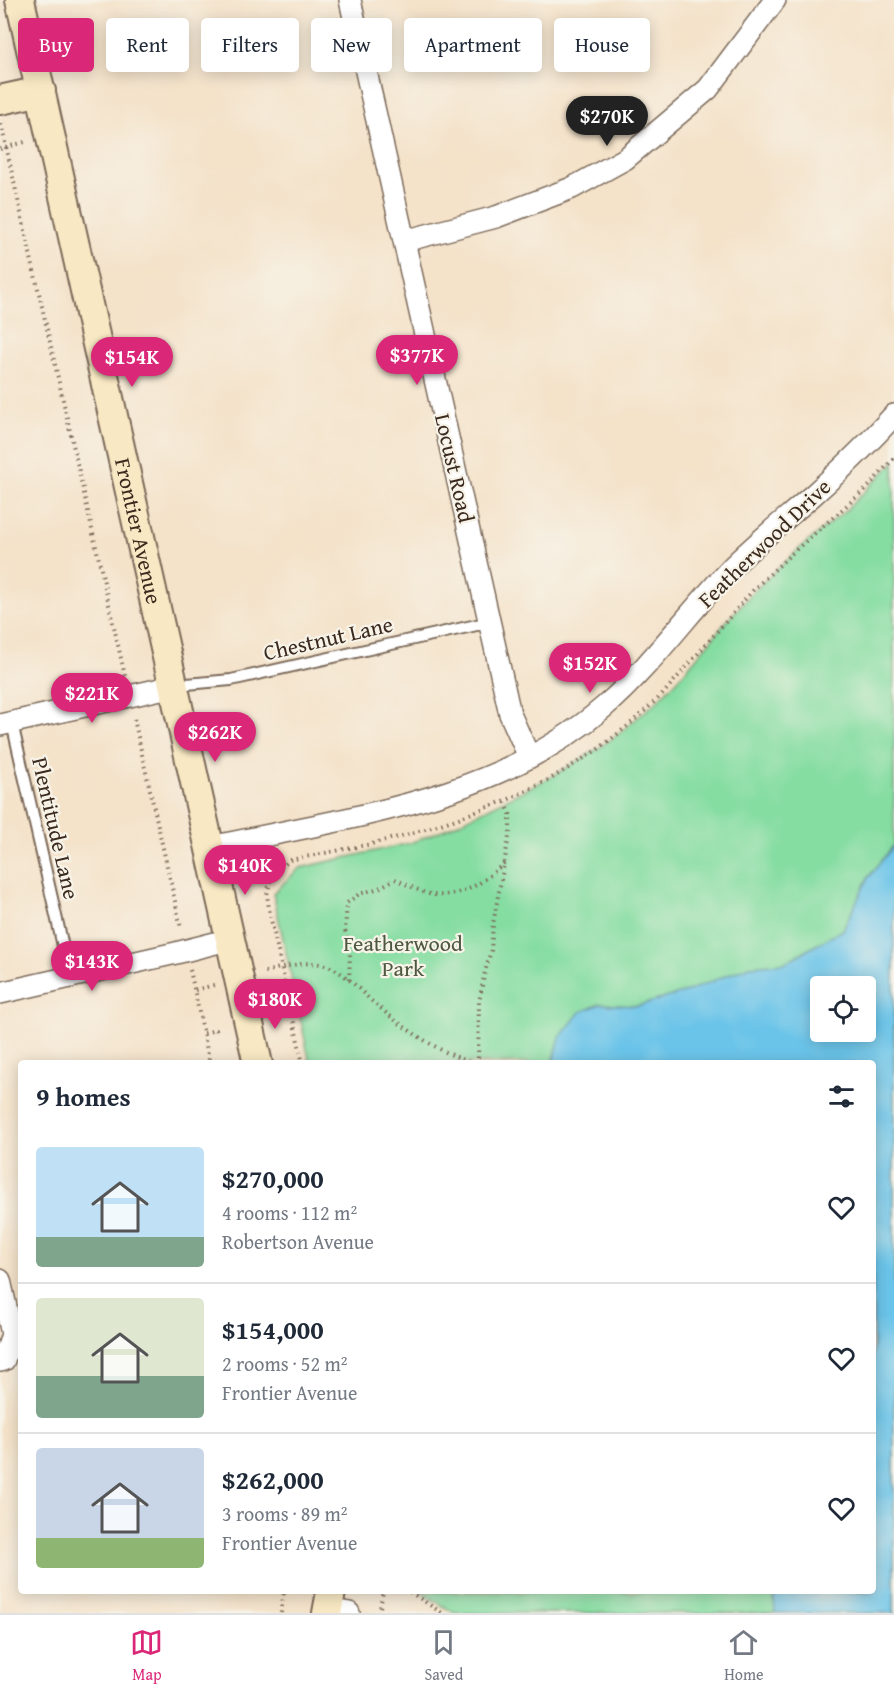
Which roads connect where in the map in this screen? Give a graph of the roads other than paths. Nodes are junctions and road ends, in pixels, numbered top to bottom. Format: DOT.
graph roads {
  1 [pos="20,0"];
  2 [pos="350,0"];
  3 [pos="776,0"];
  4 [pos="41,91"];
  5 [pos="0,100"];
  6 [pos="404,240"];
  7 [pos="894,415"];
  8 [pos="490,622"];
  9 [pos="174,686"];
  10 [pos="6,724"];
  11 [pos="529,757"];
  12 [pos="211,847"];
  13 [pos="231,939"];
  14 [pos="70,977"];
  15 [pos="0,993"];
  16 [pos="257,1060"];
  17 [pos="0,1280"];
  18 [pos="0,1361"];
  1 -- 4 [label="street, Frontier Avenue"];
  2 -- 6 [label="street, Locust Road"];
  3 -- 6 [label="street"];
  4 -- 5 [label="street"];
  4 -- 9 [label="street, Frontier Avenue"];
  6 -- 8 [label="street, Locust Road"];
  7 -- 11 [label="street, Featherwood Drive"];
  8 -- 9 [label="lane, Chestnut Lane"];
  8 -- 11 [label="street, Locust Road"];
  9 -- 10 [label="street"];
  9 -- 12 [label="street, Frontier Avenue"];
  10 -- 14 [label="lane, Plentitude Lane"];
  11 -- 12 [label="street, Featherwood Drive"];
  12 -- 13 [label="street, Frontier Avenue"];
  13 -- 14 [label="street"];
  13 -- 16 [label="street, Frontier Avenue"];
  14 -- 15 [label="street"];
  17 -- 18 [label="street"];
}
